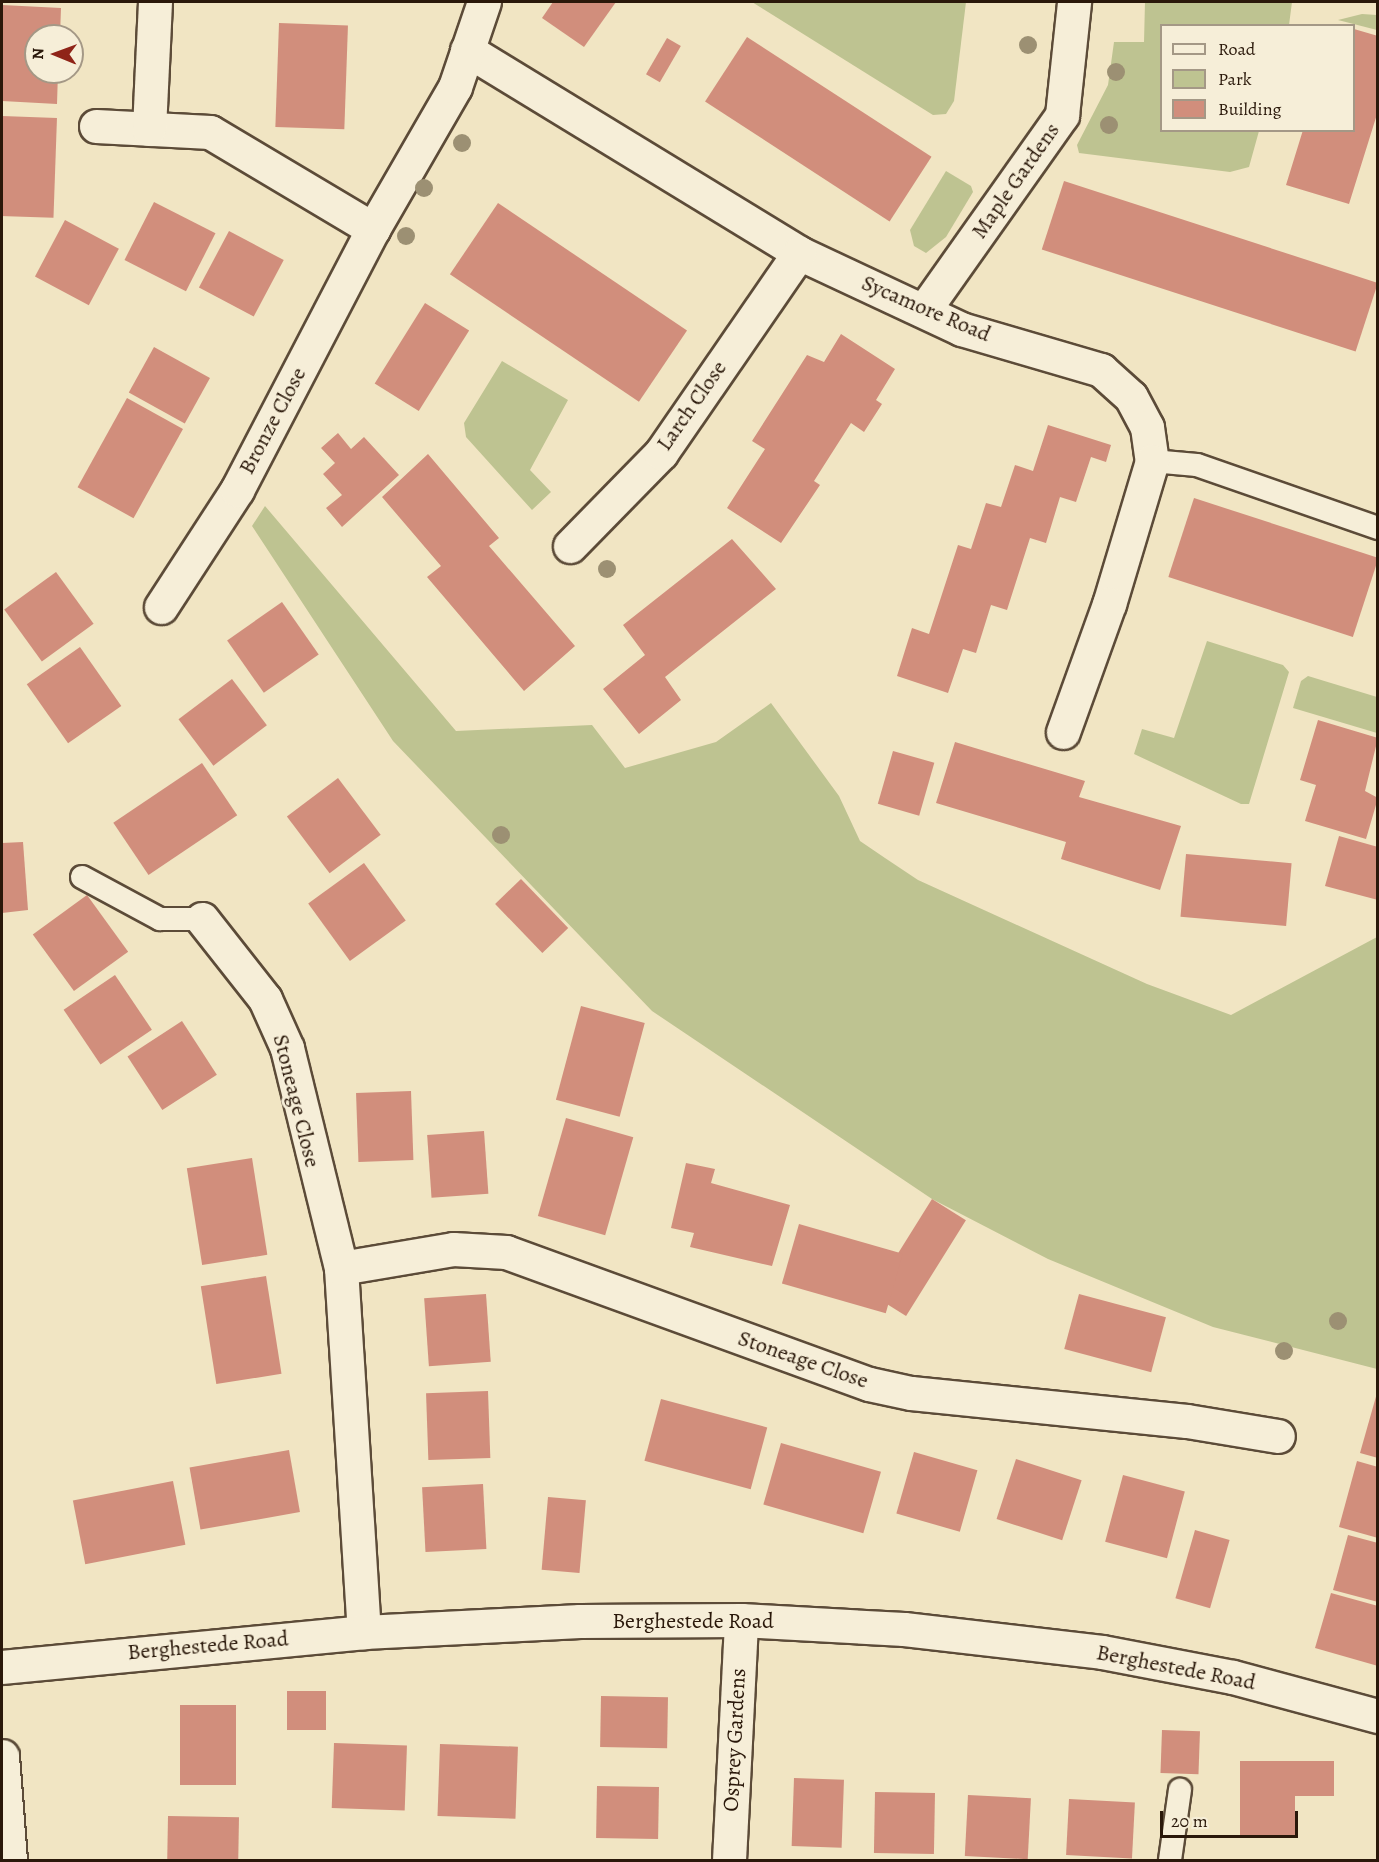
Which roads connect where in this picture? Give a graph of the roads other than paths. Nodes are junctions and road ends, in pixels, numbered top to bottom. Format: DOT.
graph roads {
  1 [pos="155,2"];
  2 [pos="484,2"];
  3 [pos="1074,2"];
  4 [pos="467,50"];
  5 [pos="96,126"];
  6 [pos="149,129"];
  7 [pos="373,229"];
  8 [pos="798,253"];
  9 [pos="924,310"];
  10 [pos="1152,461"];
  11 [pos="1377,528"];
  12 [pos="570,546"];
  13 [pos="161,607"];
  14 [pos="1063,732"];
  15 [pos="82,878"];
  16 [pos="202,919"];
  17 [pos="341,1268"];
  18 [pos="1278,1436"];
  19 [pos="741,1620"];
  20 [pos="364,1632"];
  21 [pos="2,1667"];
  22 [pos="1377,1716"];
  23 [pos="2,1756"];
  24 [pos="1180,1790"];
  25 [pos="10,1860"];
  26 [pos="729,1860"];
  27 [pos="1170,1860"];
  1 -- 6 [label="street"];
  2 -- 4 [label="street"];
  3 -- 9 [label="street, Maple Gardens"];
  4 -- 7 [label="street, Bronze Close"];
  4 -- 8 [label="street, Sycamore Road"];
  5 -- 6 [label="street"];
  6 -- 7 [label="street"];
  7 -- 13 [label="street, Bronze Close"];
  8 -- 9 [label="street, Sycamore Road"];
  8 -- 12 [label="street, Larch Close"];
  9 -- 10 [label="street, Sycamore Road"];
  10 -- 11 [label="lane"];
  10 -- 14 [label="street, Sycamore Road"];
  15 -- 16 [label="lane"];
  16 -- 17 [label="street, Stoneage Close"];
  17 -- 18 [label="street, Stoneage Close"];
  17 -- 20 [label="street, Stoneage Close"];
  19 -- 20 [label="street, Berghestede Road"];
  19 -- 22 [label="street, Berghestede Road"];
  19 -- 26 [label="street, Osprey Gardens"];
  20 -- 21 [label="street, Berghestede Road"];
  23 -- 25 [label="street"];
  24 -- 27 [label="lane"];
}
